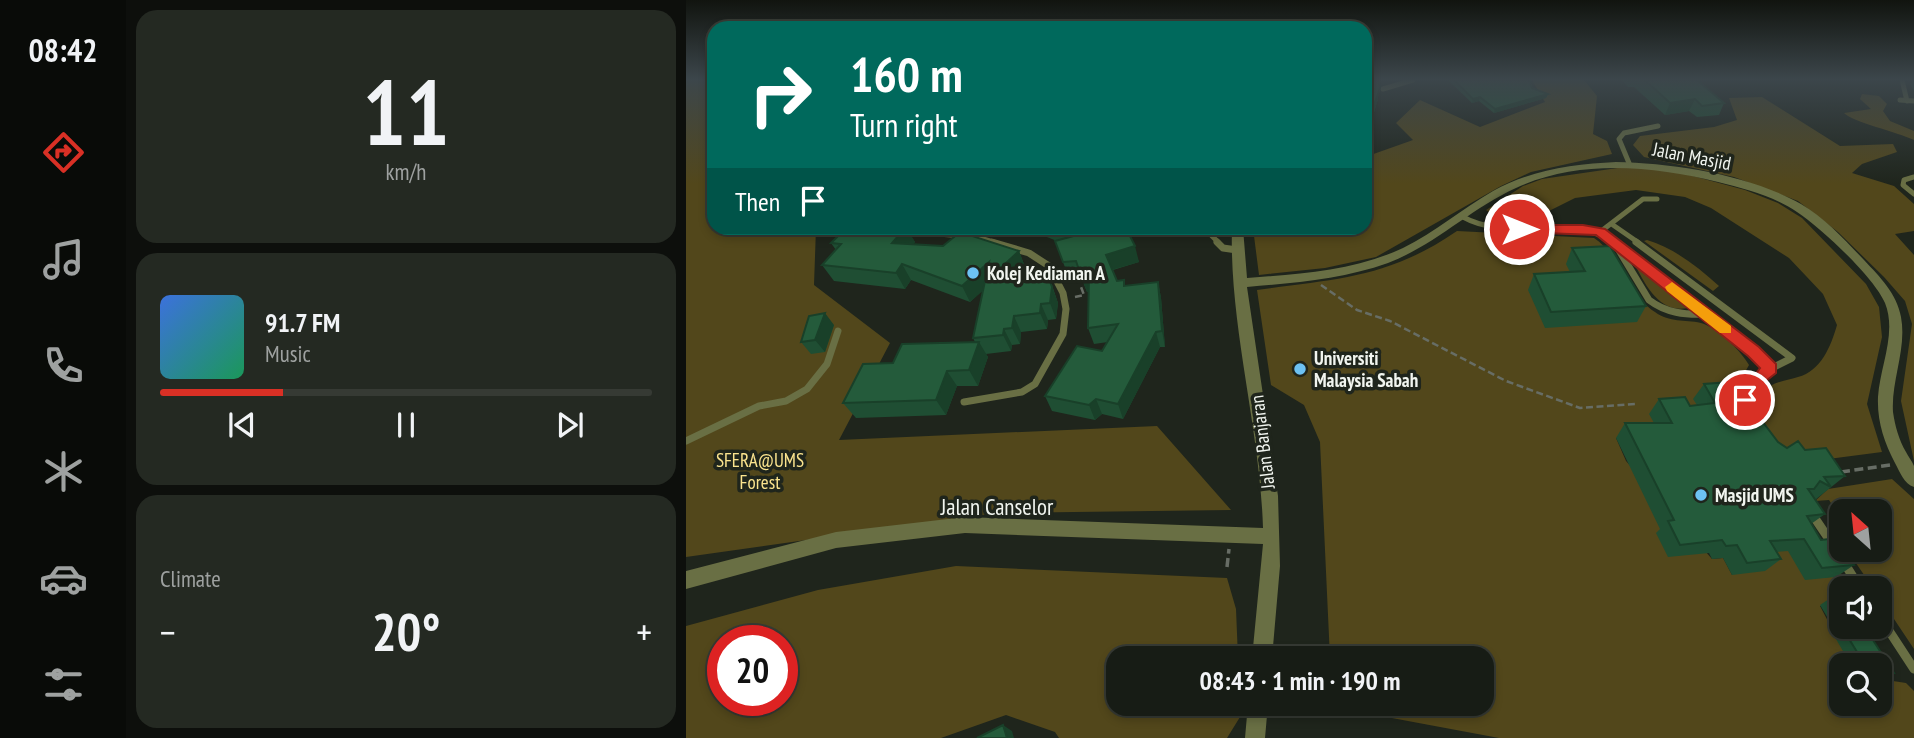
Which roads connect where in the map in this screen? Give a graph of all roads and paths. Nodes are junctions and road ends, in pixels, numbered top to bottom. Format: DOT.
graph roads {
  1 [pos="1658,126"];
  2 [pos="1629,163"];
  3 [pos="1914,177"];
  4 [pos="1914,194"];
  5 [pos="1657,199"];
  6 [pos="1463,217"];
  7 [pos="1612,225"];
  8 [pos="1600,232"];
  9 [pos="953,235"];
  10 [pos="1211,235"];
  11 [pos="1237,235"];
  12 [pos="1612,241"];
  13 [pos="1237,250"];
  14 [pos="1313,277"];
  15 [pos="1240,283"];
  16 [pos="1081,287"];
  17 [pos="1065,300"];
  18 [pos="1706,314"];
  19 [pos="838,331"];
  20 [pos="1770,369"];
  21 [pos="964,402"];
  22 [pos="1635,404"];
  23 [pos="1761,433"];
  24 [pos="686,441"];
  25 [pos="1892,464"];
  26 [pos="1832,474"];
  27 [pos="1914,480"];
  28 [pos="1805,501"];
  29 [pos="1272,536"];
  30 [pos="1852,576"];
  31 [pos="686,580"];
  32 [pos="1892,636"];
  33 [pos="1263,646"];
  34 [pos="1914,670"];
  35 [pos="1257,716"];
  36 [pos="1255,738"];
  1 -- 2 [label="lane"];
  2 -- 6 [label="street, Jalan Masjid"];
  2 -- 27 [label="street, Jalan Masjid"];
  3 -- 4 [label="lane"];
  5 -- 7 [label="lane"];
  6 -- 8 [label="lane"];
  6 -- 14 [label="street, Jalan Masjid"];
  7 -- 8 [label="lane"];
  7 -- 20 [label="lane"];
  8 -- 12 [label="lane"];
  9 -- 17 [label="lane"];
  10 -- 13 [label="lane"];
  11 -- 13 [label="street, Jalan Banjaran"];
  12 -- 18 [label="lane"];
  12 -- 18 [label="lane"];
  13 -- 15 [label="street, Jalan Banjaran"];
  14 -- 15 [label="street, Jalan Masjid"];
  14 -- 22 [label="path"];
  15 -- 29 [label="street, Jalan Banjaran"];
  16 -- 17 [label="path"];
  17 -- 21 [label="lane"];
  18 -- 20 [label="lane"];
  19 -- 24 [label="lane"];
  20 -- 23 [label="lane"];
  25 -- 26 [label="path"];
  28 -- 30 [label="lane"];
  29 -- 31 [label="street, Jalan Canselor"];
  29 -- 33 [label="street, Jalan Banjaran"];
  32 -- 34 [label="lane"];
  35 -- 36 [label="street"];
}
